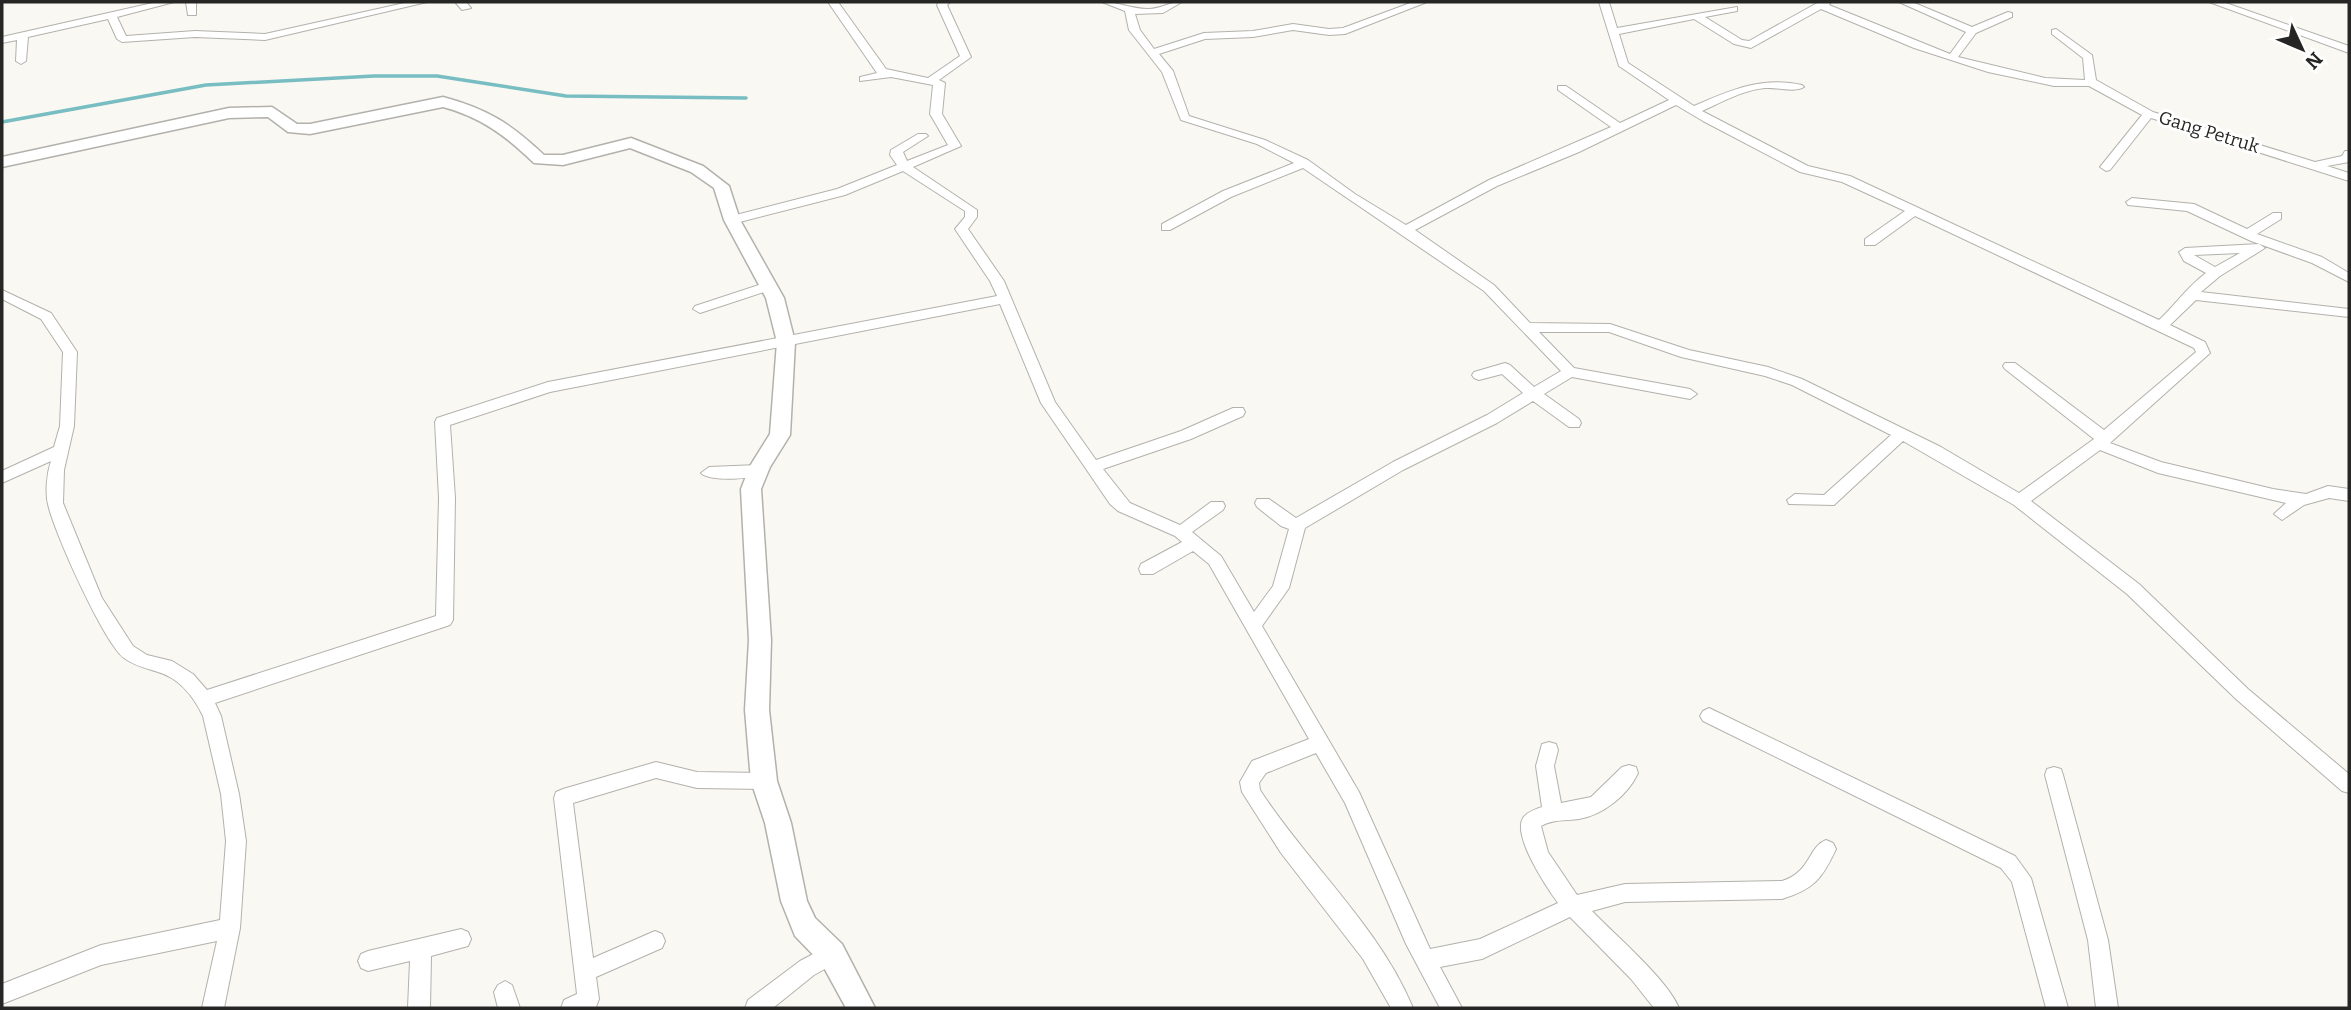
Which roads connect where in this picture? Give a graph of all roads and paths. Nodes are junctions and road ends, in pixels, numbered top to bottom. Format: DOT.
graph roads {
  1 [pos="169,2"];
  2 [pos="422,2"];
  3 [pos="833,2"];
  4 [pos="945,2"];
  5 [pos="1107,2"];
  6 [pos="1177,2"];
  7 [pos="1420,2"];
  8 [pos="1439,2"];
  9 [pos="1604,2"];
  10 [pos="1903,2"];
  11 [pos="2214,2"];
  12 [pos="1824,3"];
  13 [pos="150,6"];
  14 [pos="1130,9"];
  15 [pos="1733,9"];
  16 [pos="111,15"];
  17 [pos="2008,15"];
  18 [pos="1696,16"];
  19 [pos="155,32"];
  20 [pos="1613,32"];
  21 [pos="1972,32"];
  22 [pos="2056,32"];
  23 [pos="23,35"];
  24 [pos="2,43"];
  25 [pos="2349,50"];
  26 [pos="1152,53"];
  27 [pos="1952,58"];
  28 [pos="21,61"];
  29 [pos="887,75"];
  30 [pos="864,79"];
  31 [pos="933,79"];
  32 [pos="2091,82"];
  33 [pos="1798,87"];
  34 [pos="1562,88"];
  35 [pos="1677,100"];
  36 [pos="1694,110"];
  37 [pos="2150,114"];
  38 [pos="1619,128"];
  39 [pos="922,136"];
  40 [pos="2349,154"];
  41 [pos="2,162"];
  42 [pos="1304,163"];
  43 [pos="2312,163"];
  44 [pos="2106,167"];
  45 [pos="906,168"];
  46 [pos="2349,177"];
  47 [pos="2132,202"];
  48 [pos="1915,210"];
  49 [pos="2277,216"];
  50 [pos="732,220"];
  51 [pos="1166,227"];
  52 [pos="1406,230"];
  53 [pos="2247,234"];
  54 [pos="1870,242"];
  55 [pos="2264,245"];
  56 [pos="2215,273"];
  57 [pos="2349,278"];
  58 [pos="768,286"];
  59 [pos="2,294"];
  60 [pos="2193,295"];
  61 [pos="1004,299"];
  62 [pos="700,309"];
  63 [pos="2348,313"];
  64 [pos="2162,325"];
  65 [pos="1530,327"];
  66 [pos="786,342"];
  67 [pos="2010,366"];
  68 [pos="1570,372"];
  69 [pos="1479,375"];
  70 [pos="1533,394"];
  71 [pos="1690,394"];
  72 [pos="1238,412"];
  73 [pos="1574,423"];
  74 [pos="1902,434"];
  75 [pos="2102,441"];
  76 [pos="61,450"];
  77 [pos="1092,467"];
  78 [pos="758,471"];
  79 [pos="709,473"];
  80 [pos="2,477"];
  81 [pos="2349,495"];
  82 [pos="2302,499"];
  83 [pos="1795,500"];
  84 [pos="2020,501"];
  85 [pos="1263,503"];
  86 [pos="1217,506"];
  87 [pos="2282,514"];
  88 [pos="1298,525"];
  89 [pos="1187,537"];
  90 [pos="1147,569"];
  91 [pos="1254,624"];
  92 [pos="204,699"];
  93 [pos="1709,716"];
  94 [pos="1320,743"];
  95 [pos="1549,750"];
  96 [pos="1629,774"];
  97 [pos="2054,775"];
  98 [pos="764,781"];
  99 [pos="2349,785"];
  100 [pos="1553,813"];
  101 [pos="1826,849"];
  102 [pos="1573,906"];
  103 [pos="230,928"];
  104 [pos="461,939"];
  105 [pos="655,941"];
  106 [pos="421,949"];
  107 [pos="832,954"];
  108 [pos="1425,960"];
  109 [pos="368,961"];
  110 [pos="584,972"];
  111 [pos="2,994"];
  112 [pos="213,1008"];
  113 [pos="419,1008"];
  114 [pos="572,1008"];
  115 [pos="756,1008"];
  116 [pos="861,1008"];
  117 [pos="1402,1008"];
  118 [pos="1451,1008"];
  119 [pos="1668,1008"];
  120 [pos="2057,1008"];
  121 [pos="2107,1008"];
  1 -- 13 [label="street"];
  2 -- 16 [label="street"];
  3 -- 29 [label="street"];
  4 -- 31 [label="street"];
  5 -- 14 [label="street"];
  6 -- 14 [label="street"];
  7 -- 8 [label="street"];
  7 -- 26 [label="street"];
  9 -- 20 [label="street"];
  10 -- 21 [label="street"];
  11 -- 25 [label="street"];
  12 -- 18 [label="street"];
  12 -- 27 [label="street"];
  13 -- 16 [label="street"];
  13 -- 19 [label="street"];
  14 -- 26 [label="street"];
  15 -- 18 [label="street"];
  16 -- 23 [label="street"];
  17 -- 21 [label="street"];
  18 -- 20 [label="street"];
  20 -- 35 [label="street"];
  21 -- 27 [label="street"];
  22 -- 32 [label="street"];
  23 -- 24 [label="street"];
  23 -- 28 [label="street"];
  26 -- 42 [label="street"];
  27 -- 32 [label="street"];
  29 -- 30 [label="street"];
  29 -- 31 [label="street"];
  31 -- 45 [label="street"];
  32 -- 37 [label="street, Gang Petruk"];
  33 -- 36 [label="street"];
  34 -- 38 [label="street"];
  35 -- 36 [label="street"];
  35 -- 38 [label="street"];
  36 -- 48 [label="street"];
  37 -- 43 [label="street, Gang Petruk"];
  37 -- 44 [label="street"];
  38 -- 52 [label="street"];
  39 -- 45 [label="street"];
  40 -- 43 [label="street"];
  41 -- 50 [label="street"];
  42 -- 51 [label="street"];
  42 -- 52 [label="street"];
  43 -- 46 [label="street, Gang Petruk"];
  45 -- 50 [label="street"];
  45 -- 61 [label="street"];
  47 -- 53 [label="street"];
  48 -- 54 [label="street"];
  48 -- 64 [label="street"];
  49 -- 53 [label="street"];
  50 -- 58 [label="street"];
  52 -- 65 [label="street"];
  53 -- 55 [label="street"];
  55 -- 56 [label="street"];
  55 -- 56 [label="street"];
  55 -- 57 [label="street"];
  56 -- 60 [label="street"];
  58 -- 62 [label="street"];
  58 -- 66 [label="street"];
  59 -- 76 [label="street"];
  60 -- 63 [label="street"];
  60 -- 64 [label="street"];
  61 -- 66 [label="street"];
  61 -- 77 [label="street"];
  64 -- 75 [label="street"];
  65 -- 68 [label="street"];
  65 -- 74 [label="street"];
  66 -- 78 [label="street"];
  66 -- 92 [label="street"];
  67 -- 75 [label="street"];
  68 -- 70 [label="street"];
  68 -- 71 [label="street"];
  69 -- 70 [label="street"];
  70 -- 73 [label="street"];
  70 -- 88 [label="street"];
  72 -- 77 [label="street"];
  74 -- 83 [label="street"];
  74 -- 84 [label="street"];
  75 -- 82 [label="street"];
  75 -- 84 [label="street"];
  76 -- 80 [label="street"];
  76 -- 92 [label="street"];
  77 -- 89 [label="street"];
  78 -- 79 [label="street"];
  78 -- 98 [label="street"];
  81 -- 82 [label="street"];
  82 -- 87 [label="street"];
  84 -- 99 [label="street"];
  85 -- 88 [label="street"];
  86 -- 89 [label="street"];
  88 -- 91 [label="street"];
  89 -- 90 [label="street"];
  89 -- 91 [label="street"];
  91 -- 94 [label="street"];
  92 -- 103 [label="street"];
  93 -- 120 [label="street"];
  94 -- 108 [label="street"];
  94 -- 117 [label="street"];
  95 -- 100 [label="street"];
  96 -- 100 [label="street"];
  97 -- 121 [label="street"];
  98 -- 107 [label="street"];
  98 -- 110 [label="street"];
  100 -- 102 [label="street"];
  101 -- 102 [label="street"];
  102 -- 108 [label="street"];
  102 -- 119 [label="street"];
  103 -- 111 [label="street"];
  103 -- 112 [label="street"];
  104 -- 106 [label="street"];
  105 -- 110 [label="street"];
  106 -- 109 [label="street"];
  106 -- 113 [label="street"];
  107 -- 115 [label="street"];
  107 -- 116 [label="street"];
  108 -- 118 [label="street"];
  110 -- 114 [label="street"];
}
